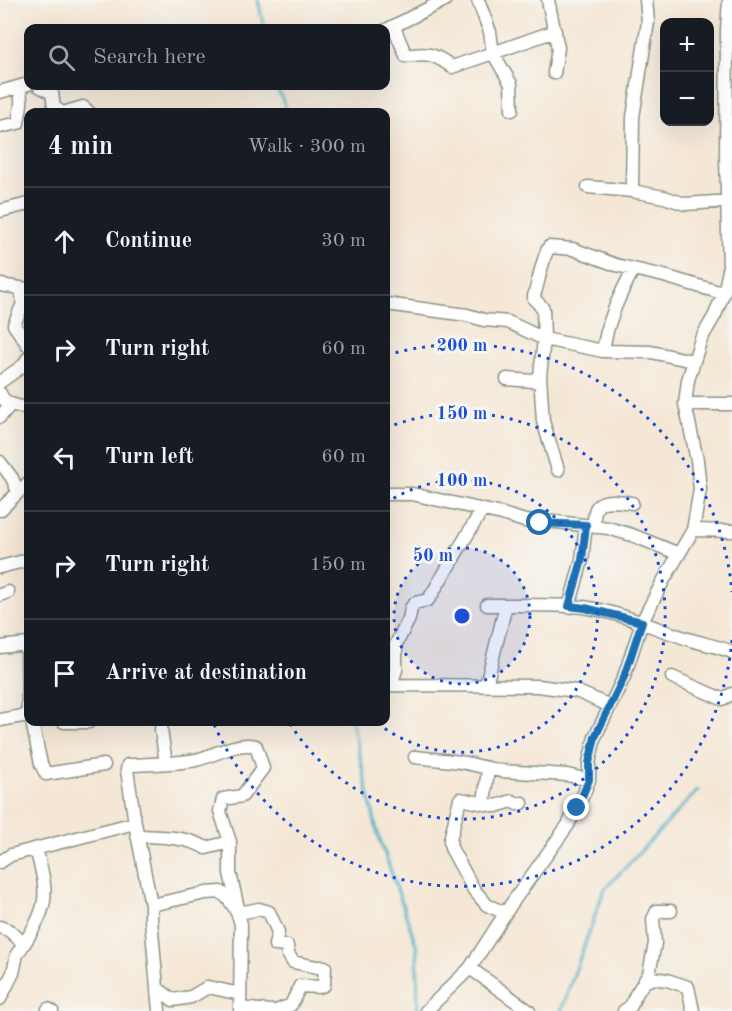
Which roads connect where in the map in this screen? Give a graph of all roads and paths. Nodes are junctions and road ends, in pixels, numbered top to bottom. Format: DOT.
graph roads {
  1 [pos="445,0"];
  2 [pos="478,0"];
  3 [pos="548,0"];
  4 [pos="646,0"];
  5 [pos="729,0"];
  6 [pos="390,28"];
  7 [pos="730,30"];
  8 [pos="555,31"];
  9 [pos="493,53"];
  10 [pos="554,73"];
  11 [pos="23,86"];
  12 [pos="46,90"];
  13 [pos="0,92"];
  14 [pos="55,108"];
  15 [pos="512,110"];
  16 [pos="729,118"];
  17 [pos="0,127"];
  18 [pos="588,187"];
  19 [pos="632,191"];
  20 [pos="729,201"];
  21 [pos="24,205"];
  22 [pos="0,211"];
  23 [pos="633,270"];
  24 [pos="0,285"];
  25 [pos="24,289"];
  26 [pos="726,291"];
  27 [pos="24,296"];
  28 [pos="390,305"];
  29 [pos="24,339"];
  30 [pos="544,339"];
  31 [pos="603,351"];
  32 [pos="693,361"];
  33 [pos="24,365"];
  34 [pos="540,376"];
  35 [pos="507,379"];
  36 [pos="0,382"];
  37 [pos="0,393"];
  38 [pos="685,404"];
  39 [pos="732,404"];
  40 [pos="10,405"];
  41 [pos="24,407"];
  42 [pos="0,417"];
  43 [pos="0,462"];
  44 [pos="558,470"];
  45 [pos="24,487"];
  46 [pos="18,492"];
  47 [pos="390,494"];
  48 [pos="632,503"];
  49 [pos="0,510"];
  50 [pos="482,510"];
  51 [pos="591,526"];
  52 [pos="693,530"];
  53 [pos="732,531"];
  54 [pos="678,554"];
  55 [pos="24,561"];
  56 [pos="0,567"];
  57 [pos="487,604"];
  58 [pos="506,605"];
  59 [pos="569,606"];
  60 [pos="642,622"];
  61 [pos="24,645"];
  62 [pos="0,647"];
  63 [pos="732,652"];
  64 [pos="672,677"];
  65 [pos="390,682"];
  66 [pos="486,685"];
  67 [pos="390,686"];
  68 [pos="732,694"];
  69 [pos="610,706"];
  70 [pos="24,718"];
  71 [pos="0,720"];
  72 [pos="31,726"];
  73 [pos="162,726"];
  74 [pos="415,758"];
  75 [pos="166,763"];
  76 [pos="105,765"];
  77 [pos="488,768"];
  78 [pos="589,780"];
  79 [pos="484,803"];
  80 [pos="522,803"];
  81 [pos="136,830"];
  82 [pos="230,842"];
  83 [pos="31,851"];
  84 [pos="0,862"];
  85 [pos="151,906"];
  86 [pos="671,911"];
  87 [pos="238,913"];
  88 [pos="505,913"];
  89 [pos="0,927"];
  90 [pos="24,944"];
  91 [pos="470,968"];
  92 [pos="642,984"];
  93 [pos="157,988"];
  94 [pos="240,994"];
  95 [pos="0,999"];
  96 [pos="240,1010"];
  97 [pos="159,1011"];
  98 [pos="271,1011"];
  99 [pos="276,1011"];
  100 [pos="426,1011"];
  101 [pos="528,1011"];
  102 [pos="624,1011"];
  103 [pos="693,1011"];
  1 -- 6 [label="street"];
  2 -- 9 [label="street"];
  3 -- 8 [label="street"];
  4 -- 19 [label="street"];
  5 -- 7 [label="street"];
  6 -- 9 [label="street"];
  7 -- 16 [label="street"];
  8 -- 9 [label="street"];
  8 -- 10 [label="street"];
  9 -- 15 [label="street"];
  11 -- 13 [label="street"];
  11 -- 17 [label="street"];
  12 -- 14 [label="street"];
  16 -- 20 [label="street"];
  18 -- 19 [label="street"];
  19 -- 20 [label="street"];
  20 -- 26 [label="street"];
  21 -- 22 [label="street"];
  23 -- 26 [label="street"];
  23 -- 30 [label="street"];
  23 -- 31 [label="street"];
  24 -- 25 [label="street"];
  26 -- 32 [label="street"];
  27 -- 29 [label="street"];
  28 -- 30 [label="street"];
  30 -- 31 [label="street"];
  30 -- 34 [label="street"];
  31 -- 32 [label="street"];
  32 -- 38 [label="street"];
  33 -- 36 [label="street"];
  34 -- 35 [label="street"];
  34 -- 44 [label="street"];
  37 -- 40 [label="street"];
  38 -- 39 [label="street"];
  38 -- 52 [label="street"];
  40 -- 41 [label="street"];
  40 -- 42 [label="street"];
  43 -- 46 [label="street"];
  45 -- 46 [label="street"];
  46 -- 49 [label="street"];
  47 -- 50 [label="street"];
  48 -- 51 [label="street"];
  50 -- 51 [label="street"];
  50 -- 65 [label="street"];
  51 -- 54 [label="street"];
  51 -- 59 [label="street"];
  52 -- 53 [label="street"];
  52 -- 54 [label="street"];
  54 -- 60 [label="street"];
  55 -- 56 [label="street"];
  57 -- 58 [label="street"];
  58 -- 59 [label="street"];
  58 -- 66 [label="street"];
  59 -- 60 [label="street"];
  60 -- 63 [label="street"];
  60 -- 69 [label="street"];
  61 -- 62 [label="street"];
  64 -- 68 [label="street"];
  66 -- 67 [label="street"];
  66 -- 69 [label="street"];
  69 -- 78 [label="street"];
  70 -- 71 [label="street"];
  72 -- 76 [label="street"];
  73 -- 75 [label="street"];
  74 -- 77 [label="street"];
  75 -- 81 [label="street"];
  75 -- 82 [label="street"];
  77 -- 78 [label="street"];
  77 -- 79 [label="street"];
  78 -- 88 [label="street"];
  79 -- 80 [label="street"];
  79 -- 88 [label="street"];
  81 -- 82 [label="street"];
  81 -- 83 [label="street"];
  81 -- 85 [label="street"];
  82 -- 87 [label="street"];
  83 -- 84 [label="street"];
  83 -- 90 [label="street"];
  85 -- 87 [label="street"];
  85 -- 93 [label="street"];
  86 -- 92 [label="street"];
  87 -- 94 [label="street"];
  87 -- 99 [label="street"];
  88 -- 91 [label="street"];
  89 -- 90 [label="street"];
  90 -- 95 [label="street"];
  91 -- 100 [label="street"];
  91 -- 101 [label="street"];
  92 -- 102 [label="street"];
  92 -- 103 [label="street"];
  93 -- 94 [label="street"];
  93 -- 97 [label="street"];
  94 -- 96 [label="street"];
  96 -- 98 [label="street"];
}
